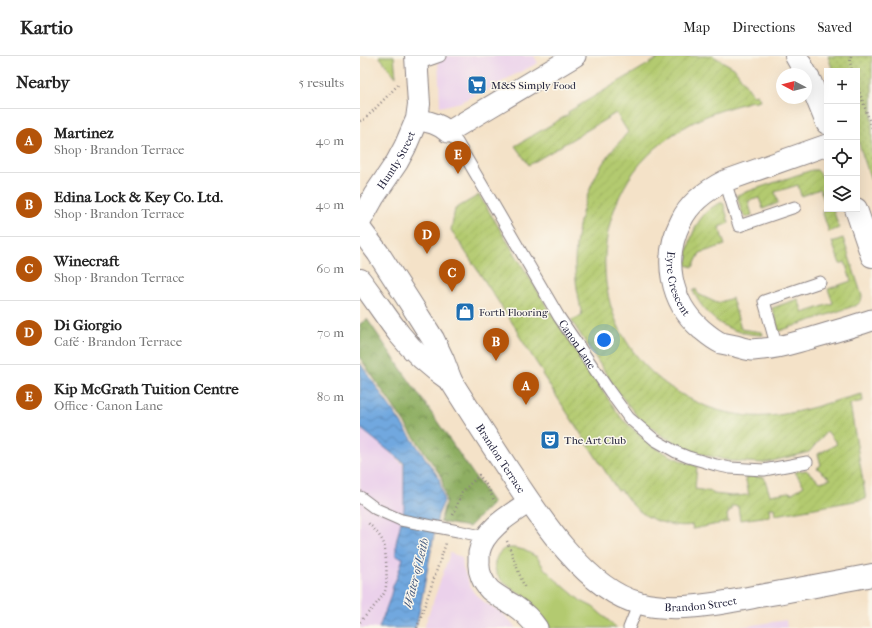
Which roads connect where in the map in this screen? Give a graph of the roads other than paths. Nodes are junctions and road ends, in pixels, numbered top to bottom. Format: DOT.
graph roads {
  1 [pos="440,56"];
  2 [pos="575,56"];
  3 [pos="796,56"];
  4 [pos="417,66"];
  5 [pos="824,116"];
  6 [pos="417,119"];
  7 [pos="448,132"];
  8 [pos="824,146"];
  9 [pos="725,180"];
  10 [pos="366,198"];
  11 [pos="795,207"];
  12 [pos="857,212"];
  13 [pos="360,222"];
  14 [pos="360,229"];
  15 [pos="872,256"];
  16 [pos="360,280"];
  17 [pos="820,282"];
  18 [pos="872,320"];
  19 [pos="777,348"];
  20 [pos="451,381"];
  21 [pos="807,462"];
  22 [pos="360,497"];
  23 [pos="529,502"];
  24 [pos="499,532"];
  25 [pos="554,534"];
  26 [pos="872,575"];
  27 [pos="639,603"];
  28 [pos="537,628"];
  29 [pos="629,628"];
  1 -- 4 [label="lane"];
  2 -- 7 [label="street"];
  3 -- 5 [label="street"];
  4 -- 6 [label="street, Huntly Street"];
  6 -- 7 [label="street, Canon Lane"];
  6 -- 10 [label="street, Huntly Street"];
  7 -- 21 [label="lane, Canon Lane"];
  8 -- 9 [label="street, Eyre Crescent"];
  9 -- 11 [label="lane"];
  9 -- 19 [label="street, Eyre Crescent"];
  10 -- 13 [label="street, Huntly Street"];
  12 -- 15 [label="street"];
  14 -- 20 [label="street, Brandon Terrace"];
  16 -- 20 [label="street, Brandon Terrace"];
  17 -- 19 [label="lane"];
  18 -- 19 [label="street, Eyre Crescent"];
  20 -- 23 [label="street, Brandon Terrace"];
  22 -- 24 [label="lane, bridge"];
  23 -- 24 [label="street"];
  23 -- 25 [label="street, Brandon Terrace"];
  24 -- 28 [label="street"];
  25 -- 27 [label="street, Brandon Street"];
  26 -- 27 [label="street, Brandon Street"];
  27 -- 29 [label="lane"];
}
